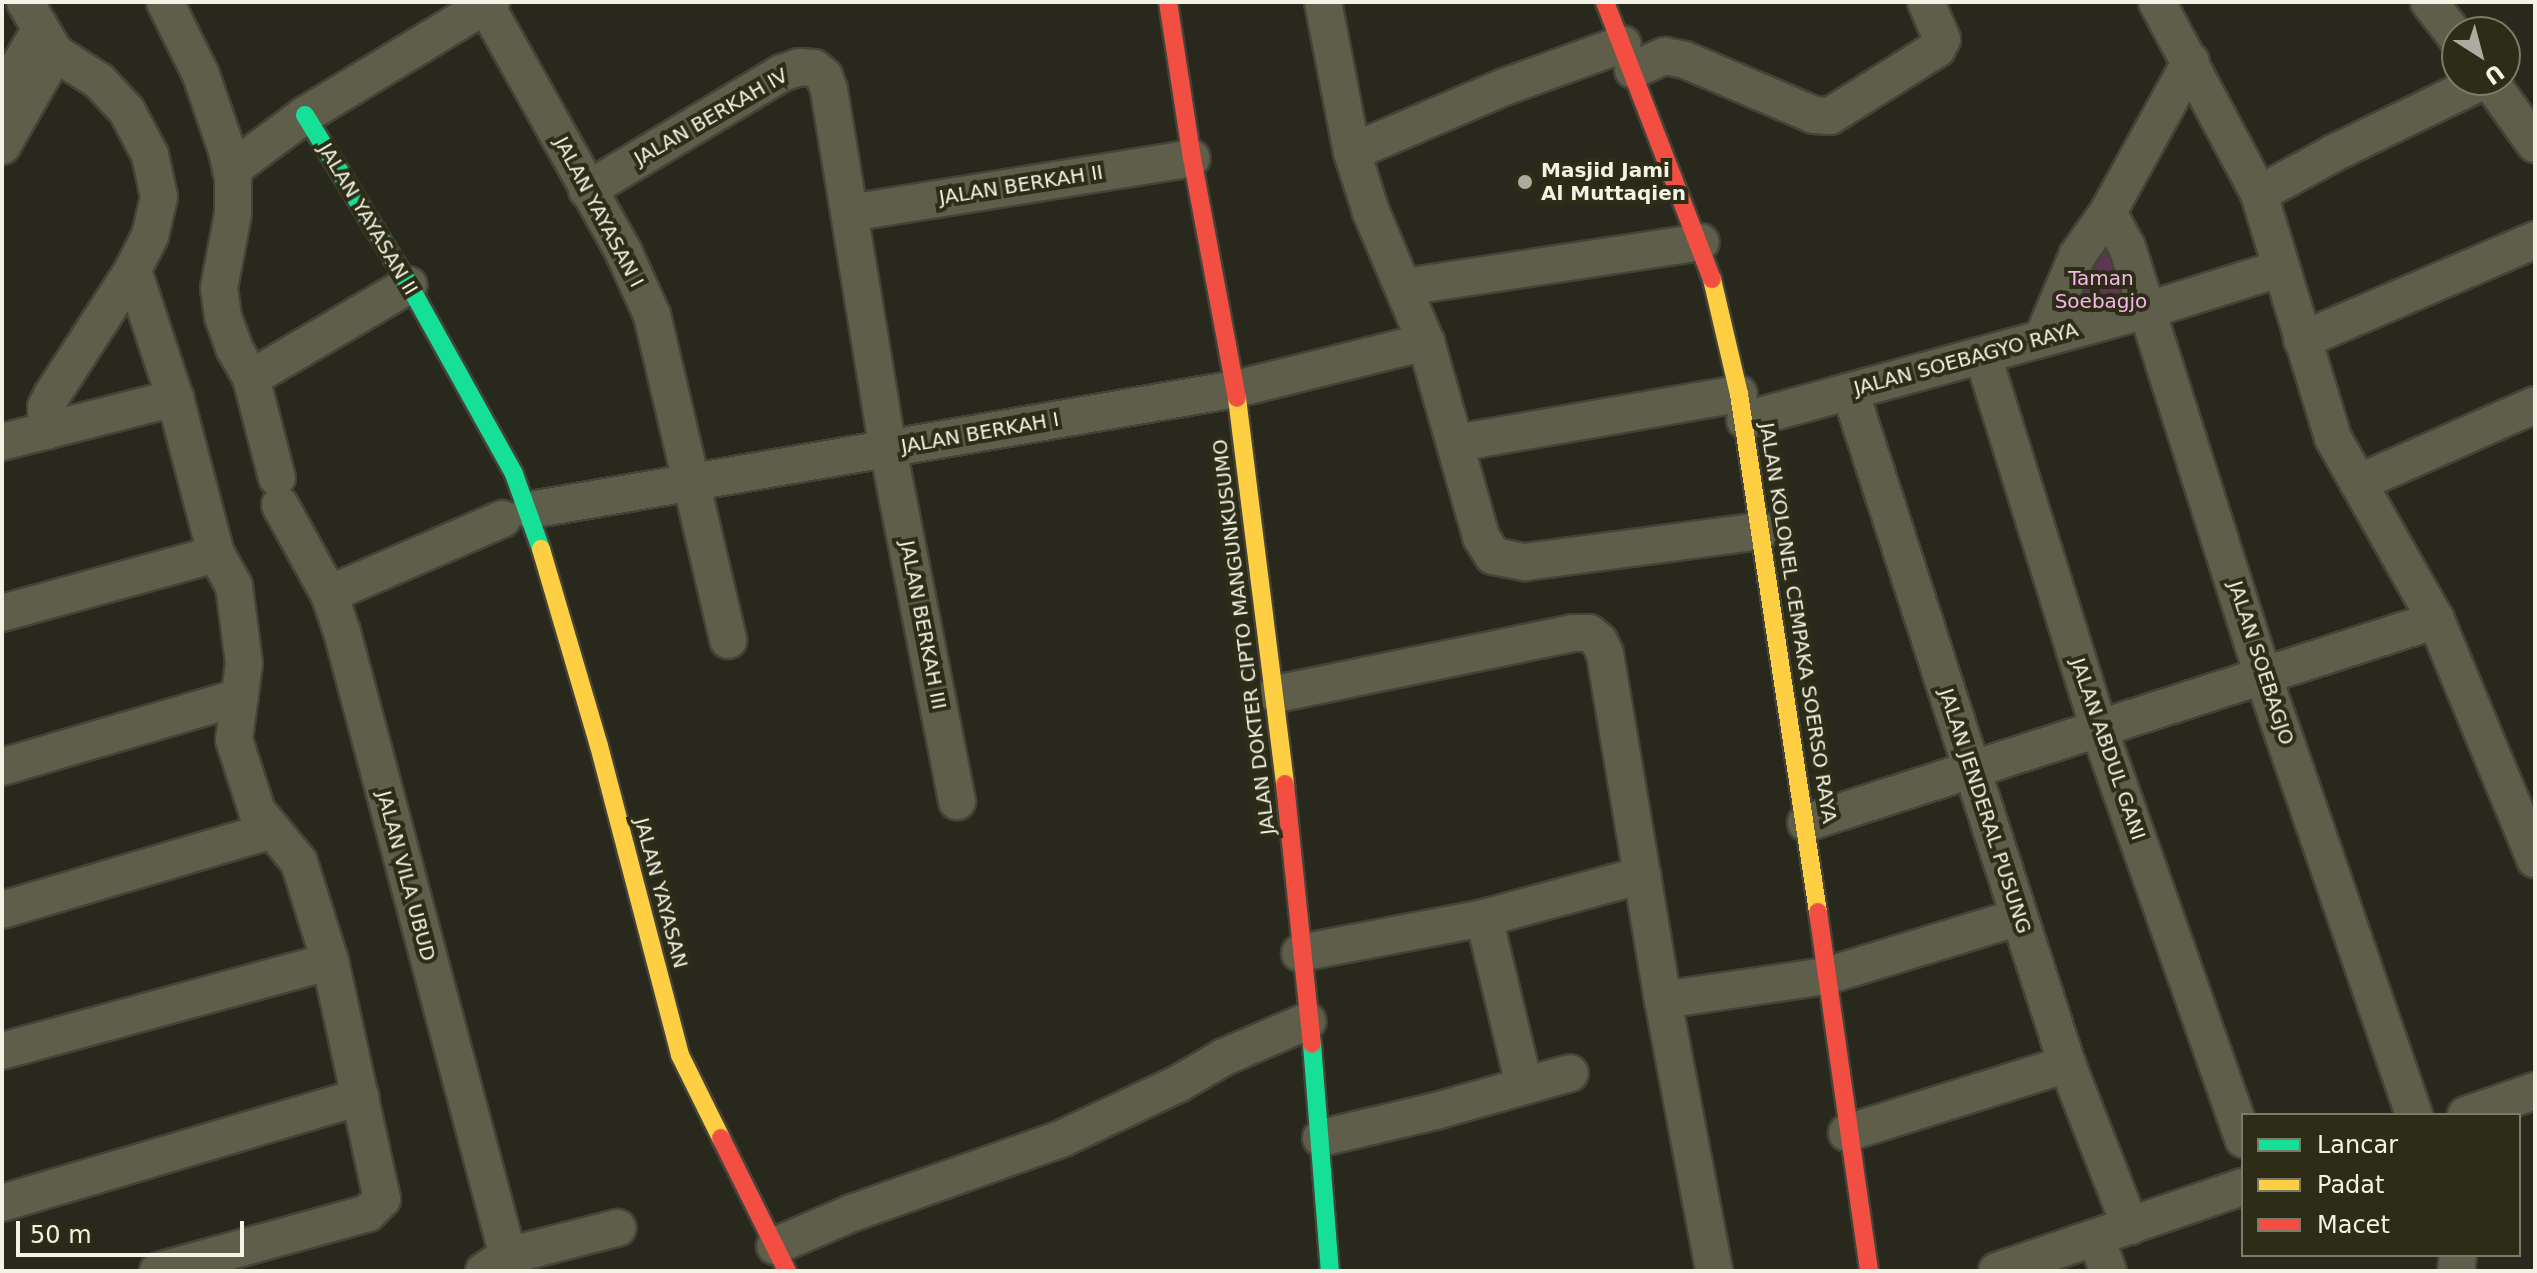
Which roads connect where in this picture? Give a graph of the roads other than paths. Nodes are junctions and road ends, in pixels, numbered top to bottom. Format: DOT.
graph roads {
  1 [pos="165,2"];
  2 [pos="1168,2"];
  3 [pos="1605,2"];
  4 [pos="1926,2"];
  5 [pos="2157,2"];
  6 [pos="487,3"];
  7 [pos="1331,5"];
  8 [pos="40,29"];
  9 [pos="1628,57"];
  10 [pos="2191,61"];
  11 [pos="829,90"];
  12 [pos="2,95"];
  13 [pos="2453,96"];
  14 [pos="2499,96"];
  15 [pos="305,115"];
  16 [pos="2535,144"];
  17 [pos="2,146"];
  18 [pos="1352,152"];
  19 [pos="1192,158"];
  20 [pos="231,170"];
  21 [pos="587,190"];
  22 [pos="2259,194"];
  23 [pos="2108,212"];
  24 [pos="850,213"];
  25 [pos="2535,240"];
  26 [pos="1701,242"];
  27 [pos="2279,269"];
  28 [pos="133,270"];
  29 [pos="409,285"];
  30 [pos="1404,287"];
  31 [pos="2148,310"];
  32 [pos="2043,337"];
  33 [pos="2302,340"];
  34 [pos="1426,342"];
  35 [pos="1983,356"];
  36 [pos="251,378"];
  37 [pos="1236,389"];
  38 [pos="1850,391"];
  39 [pos="175,398"];
  40 [pos="2535,405"];
  41 [pos="1742,407"];
  42 [pos="47,431"];
  43 [pos="2,442"];
  44 [pos="1457,443"];
  45 [pos="888,449"];
  46 [pos="689,483"];
  47 [pos="2358,483"];
  48 [pos="516,515"];
  49 [pos="1761,531"];
  50 [pos="216,554"];
  51 [pos="329,594"];
  52 [pos="2,613"];
  53 [pos="2436,620"];
  54 [pos="728,640"];
  55 [pos="2263,676"];
  56 [pos="1276,694"];
  57 [pos="240,697"];
  58 [pos="2099,729"];
  59 [pos="2,767"];
  60 [pos="1970,770"];
  61 [pos="957,801"];
  62 [pos="1806,823"];
  63 [pos="272,830"];
  64 [pos="2535,859"];
  65 [pos="1642,875"];
  66 [pos="2,910"];
  67 [pos="2019,917"];
  68 [pos="1484,918"];
  69 [pos="1300,953"];
  70 [pos="330,961"];
  71 [pos="1826,976"];
  72 [pos="1663,1000"];
  73 [pos="1308,1021"];
  74 [pos="2,1051"];
  75 [pos="2067,1064"];
  76 [pos="1570,1073"];
  77 [pos="1524,1085"];
  78 [pos="2535,1091"];
  79 [pos="361,1097"];
  80 [pos="2413,1113"];
  81 [pos="2472,1113"];
  82 [pos="1847,1133"];
  83 [pos="2241,1133"];
  84 [pos="1321,1138"];
  85 [pos="2241,1188"];
  86 [pos="2,1203"];
  87 [pos="2130,1226"];
  88 [pos="617,1228"];
  89 [pos="2102,1254"];
  90 [pos="781,1258"];
  91 [pos="501,1266"];
  92 [pos="158,1271"];
  93 [pos="1330,1271"];
  94 [pos="1714,1271"];
  95 [pos="1869,1271"];
  96 [pos="1997,1271"];
  1 -- 20 [label="street, JALAN VILA UBUD"];
  2 -- 19 [label="street, JALAN DOKTER CIPTO MANGUNKUSUMO"];
  3 -- 9 [label="street, JALAN KOLONEL CEMPAKA SOERSO RAYA"];
  4 -- 9 [label="street"];
  5 -- 10 [label="street"];
  6 -- 15 [label="street"];
  6 -- 21 [label="street, JALAN YAYASAN I"];
  7 -- 18 [label="street"];
  8 -- 12 [label="street"];
  8 -- 17 [label="street"];
  8 -- 28 [label="street"];
  9 -- 18 [label="street"];
  9 -- 26 [label="street, JALAN KOLONEL CEMPAKA SOERSO RAYA"];
  10 -- 22 [label="street"];
  10 -- 23 [label="street"];
  11 -- 21 [label="street, JALAN BERKAH IV"];
  11 -- 24 [label="street, JALAN BERKAH III"];
  13 -- 22 [label="street"];
  14 -- 16 [label="street"];
  15 -- 20 [label="street"];
  15 -- 29 [label="street, JALAN YAYASAN II"];
  18 -- 30 [label="street"];
  19 -- 24 [label="street, JALAN BERKAH II"];
  19 -- 37 [label="street, JALAN DOKTER CIPTO MANGUNKUSUMO"];
  20 -- 36 [label="street, JALAN VILA UBUD"];
  21 -- 46 [label="street, JALAN YAYASAN I"];
  22 -- 27 [label="street"];
  23 -- 31 [label="street, JALAN SOEBAGJO"];
  23 -- 32 [label="street"];
  24 -- 45 [label="street, JALAN BERKAH III"];
  25 -- 33 [label="street"];
  26 -- 30 [label="street"];
  26 -- 41 [label="street, JALAN KOLONEL CEMPAKA SOERSO RAYA"];
  27 -- 31 [label="street, JALAN SOEBAGYO RAYA"];
  27 -- 33 [label="street"];
  28 -- 39 [label="street"];
  28 -- 42 [label="street"];
  29 -- 36 [label="street"];
  29 -- 48 [label="street, JALAN YAYASAN II"];
  30 -- 34 [label="street"];
  31 -- 32 [label="street, JALAN SOEBAGYO RAYA"];
  31 -- 55 [label="street, JALAN SOEBAGJO"];
  32 -- 35 [label="street, JALAN SOEBAGYO RAYA"];
  33 -- 47 [label="street"];
  34 -- 37 [label="street, JALAN BERKAH I"];
  34 -- 44 [label="street"];
  35 -- 38 [label="street, JALAN SOEBAGYO RAYA"];
  35 -- 58 [label="street, JALAN ABDUL GANI"];
  36 -- 51 [label="street, JALAN VILA UBUD"];
  37 -- 45 [label="street, JALAN BERKAH I"];
  37 -- 56 [label="street, JALAN DOKTER CIPTO MANGUNKUSUMO"];
  38 -- 41 [label="street, JALAN SOEBAGYO RAYA"];
  38 -- 60 [label="street, JALAN JENDERAL PUSUNG"];
  39 -- 42 [label="street"];
  39 -- 50 [label="street"];
  40 -- 47 [label="street"];
  41 -- 44 [label="street, JALAN SOEBAGYO RAYA"];
  41 -- 49 [label="street, JALAN KOLONEL CEMPAKA SOERSO RAYA"];
  42 -- 43 [label="street"];
  44 -- 49 [label="street"];
  45 -- 46 [label="street, JALAN BERKAH I"];
  45 -- 61 [label="street, JALAN BERKAH III"];
  46 -- 48 [label="street, JALAN BERKAH I"];
  46 -- 54 [label="street, JALAN YAYASAN I"];
  47 -- 53 [label="street"];
  48 -- 51 [label="street"];
  48 -- 90 [label="street, JALAN YAYASAN"];
  49 -- 62 [label="street, JALAN KOLONEL CEMPAKA SOERSO RAYA"];
  50 -- 52 [label="street"];
  50 -- 57 [label="street"];
  51 -- 91 [label="street, JALAN VILA UBUD"];
  53 -- 55 [label="street"];
  53 -- 64 [label="street"];
  55 -- 58 [label="street"];
  55 -- 80 [label="street, JALAN SOEBAGJO"];
  56 -- 65 [label="street"];
  56 -- 69 [label="street, JALAN DOKTER CIPTO MANGUNKUSUMO"];
  57 -- 59 [label="street"];
  57 -- 63 [label="street"];
  58 -- 60 [label="street"];
  58 -- 83 [label="street, JALAN ABDUL GANI"];
  60 -- 62 [label="street"];
  60 -- 67 [label="street, JALAN JENDERAL PUSUNG"];
  62 -- 71 [label="street, JALAN KOLONEL CEMPAKA SOERSO RAYA"];
  63 -- 66 [label="street"];
  63 -- 70 [label="street"];
  65 -- 68 [label="street"];
  65 -- 72 [label="street"];
  67 -- 71 [label="street"];
  67 -- 75 [label="street, JALAN JENDERAL PUSUNG"];
  68 -- 69 [label="street"];
  68 -- 77 [label="street"];
  69 -- 73 [label="street, JALAN DOKTER CIPTO MANGUNKUSUMO"];
  70 -- 74 [label="street"];
  70 -- 79 [label="street"];
  71 -- 72 [label="street"];
  71 -- 82 [label="street, JALAN KOLONEL CEMPAKA SOERSO RAYA"];
  72 -- 94 [label="street"];
  73 -- 84 [label="street, JALAN DOKTER CIPTO MANGUNKUSUMO"];
  73 -- 90 [label="street"];
  75 -- 82 [label="street"];
  75 -- 87 [label="street, JALAN JENDERAL PUSUNG"];
  76 -- 77 [label="street"];
  77 -- 84 [label="street"];
  78 -- 81 [label="street"];
  79 -- 86 [label="street"];
  79 -- 92 [label="street"];
  82 -- 95 [label="street, JALAN KOLONEL CEMPAKA SOERSO RAYA"];
  84 -- 93 [label="street, JALAN DOKTER CIPTO MANGUNKUSUMO"];
  85 -- 87 [label="street"];
  87 -- 89 [label="street"];
  88 -- 91 [label="street, JALAN VILA UBUD"];
  89 -- 96 [label="street"];
}
